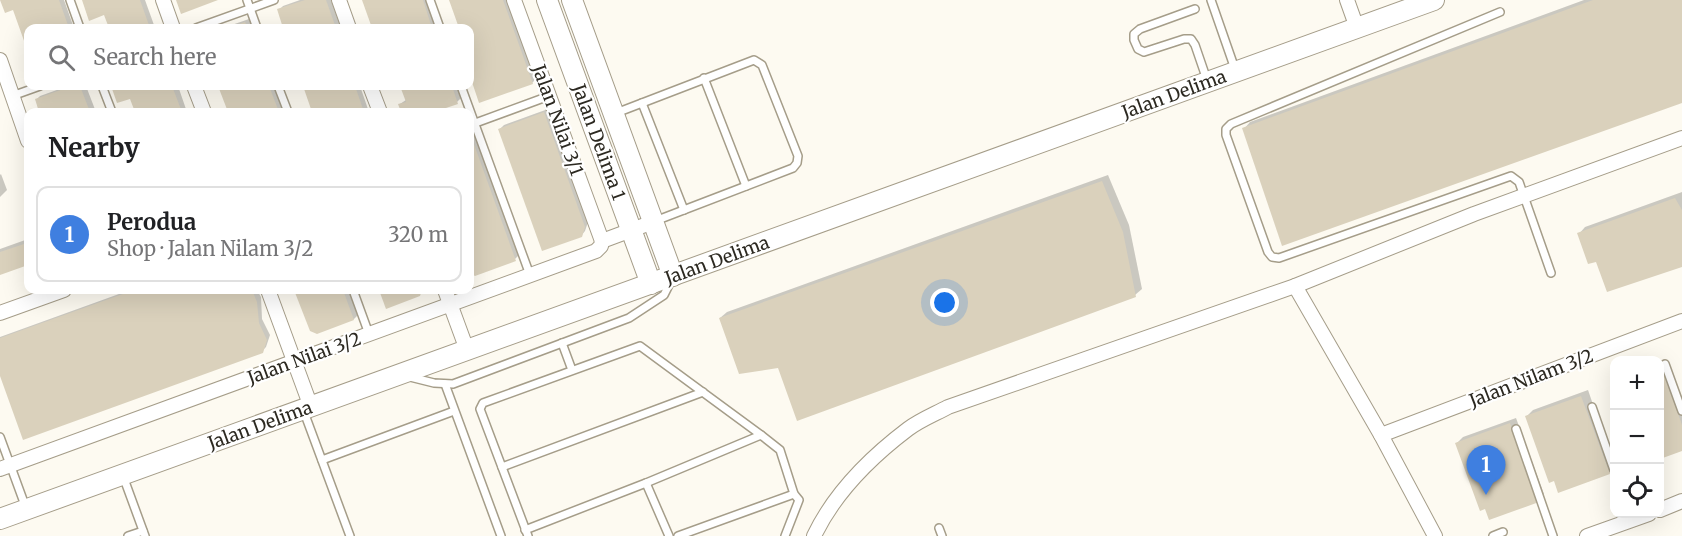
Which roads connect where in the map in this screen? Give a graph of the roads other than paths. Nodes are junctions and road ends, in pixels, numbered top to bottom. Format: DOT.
graph roads {
  1 [pos="70,0"];
  2 [pos="163,0"];
  3 [pos="247,0"];
  4 [pos="274,0"];
  5 [pos="339,0"];
  6 [pos="430,0"];
  7 [pos="514,0"];
  8 [pos="547,0"];
  9 [pos="572,0"];
  10 [pos="1211,0"];
  11 [pos="1347,0"];
  12 [pos="1434,0"];
  13 [pos="250,9"];
  14 [pos="1195,9"];
  15 [pos="1500,12"];
  16 [pos="79,24"];
  17 [pos="172,24"];
  18 [pos="207,24"];
  19 [pos="256,24"];
  20 [pos="348,24"];
  21 [pos="439,24"];
  22 [pos="1357,28"];
  23 [pos="0,60"];
  24 [pos="1236,72"];
  25 [pos="704,78"];
  26 [pos="1208,82"];
  27 [pos="29,90"];
  28 [pos="104,90"];
  29 [pos="196,90"];
  30 [pos="280,90"];
  31 [pos="372,90"];
  32 [pos="462,90"];
  33 [pos="12,96"];
  34 [pos="549,96"];
  35 [pos="642,103"];
  36 [pos="110,108"];
  37 [pos="202,108"];
  38 [pos="286,108"];
  39 [pos="378,108"];
  40 [pos="467,108"];
  41 [pos="613,114"];
  42 [pos="474,123"];
  43 [pos="474,129"];
  44 [pos="24,130"];
  45 [pos="1682,138"];
  46 [pos="746,186"];
  47 [pos="1524,196"];
  48 [pos="684,210"];
  49 [pos="653,222"];
  50 [pos="632,230"];
  51 [pos="602,241"];
  52 [pos="1551,273"];
  53 [pos="530,275"];
  54 [pos="673,276"];
  55 [pos="651,284"];
  56 [pos="1295,286"];
  57 [pos="53,294"];
  58 [pos="270,294"];
  59 [pos="354,294"];
  60 [pos="446,294"];
  61 [pos="450,305"];
  62 [pos="0,313"];
  63 [pos="1682,321"];
  64 [pos="369,334"];
  65 [pos="562,343"];
  66 [pos="466,350"];
  67 [pos="295,362"];
  68 [pos="1665,364"];
  69 [pos="572,370"];
  70 [pos="402,374"];
  71 [pos="445,384"];
  72 [pos="703,392"];
  73 [pos="1592,407"];
  74 [pos="307,408"];
  75 [pos="454,411"];
  76 [pos="1682,411"];
  77 [pos="1516,429"];
  78 [pos="761,435"];
  79 [pos="1381,435"];
  80 [pos="0,437"];
  81 [pos="322,459"];
  82 [pos="1612,464"];
  83 [pos="5,467"];
  84 [pos="502,467"];
  85 [pos="123,475"];
  86 [pos="646,483"];
  87 [pos="794,494"];
  88 [pos="1682,501"];
  89 [pos="1664,508"];
  90 [pos="26,510"];
  91 [pos="1629,518"];
  92 [pos="0,519"];
  93 [pos="939,528"];
  94 [pos="1503,532"];
  95 [pos="527,533"];
  96 [pos="144,534"];
  97 [pos="128,536"];
  98 [pos="350,536"];
  99 [pos="501,536"];
  100 [pos="669,536"];
  101 [pos="678,536"];
  102 [pos="785,536"];
  103 [pos="814,536"];
  104 [pos="942,536"];
  105 [pos="1435,536"];
  106 [pos="1493,536"];
  107 [pos="1553,536"];
  108 [pos="1587,536"];
  1 -- 16 [label="lane"];
  2 -- 17 [label="street"];
  3 -- 13 [label="lane"];
  4 -- 13 [label="lane"];
  5 -- 20 [label="street"];
  6 -- 21 [label="lane"];
  7 -- 34 [label="street, Jalan Nilai 3/1"];
  8 -- 50 [label="street, Jalan Delima 1"];
  9 -- 41 [label="street, Jalan Delima 1"];
  10 -- 24 [label="lane"];
  11 -- 22 [label="street"];
  12 -- 22 [label="street, Jalan Delima"];
  13 -- 18 [label="lane"];
  13 -- 19 [label="lane"];
  14 -- 26 [label="lane"];
  15 -- 47 [label="lane"];
  22 -- 24 [label="street, Jalan Delima"];
  23 -- 33 [label="street"];
  24 -- 26 [label="street, Jalan Delima"];
  25 -- 35 [label="lane"];
  25 -- 46 [label="lane"];
  25 -- 46 [label="lane"];
  26 -- 54 [label="street, Jalan Delima"];
  27 -- 33 [label="lane"];
  28 -- 36 [label="lane"];
  29 -- 37 [label="street"];
  30 -- 38 [label="lane"];
  31 -- 39 [label="street"];
  32 -- 40 [label="lane"];
  33 -- 44 [label="street"];
  34 -- 42 [label="lane"];
  34 -- 51 [label="street, Jalan Nilai 3/1"];
  35 -- 41 [label="lane"];
  35 -- 48 [label="lane"];
  41 -- 49 [label="street, Jalan Delima 1"];
  43 -- 53 [label="lane"];
  45 -- 47 [label="street"];
  46 -- 48 [label="lane"];
  47 -- 52 [label="lane"];
  47 -- 56 [label="street"];
  48 -- 49 [label="lane"];
  49 -- 50 [label="street, Jalan Nilai 3/2"];
  49 -- 54 [label="street, Jalan Delima 1"];
  50 -- 51 [label="street, Jalan Nilai 3/2"];
  50 -- 55 [label="street, Jalan Delima 1"];
  51 -- 53 [label="street, Jalan Nilai 3/2"];
  53 -- 61 [label="street, Jalan Nilai 3/2"];
  54 -- 55 [label="street, Jalan Delima"];
  54 -- 65 [label="lane"];
  55 -- 66 [label="street, Jalan Delima"];
  56 -- 79 [label="street"];
  56 -- 103 [label="street"];
  57 -- 62 [label="street"];
  58 -- 67 [label="street"];
  59 -- 64 [label="lane"];
  60 -- 61 [label="street"];
  61 -- 64 [label="street, Jalan Nilai 3/2"];
  61 -- 66 [label="street"];
  63 -- 79 [label="street, Jalan Nilam 3/2"];
  64 -- 67 [label="street, Jalan Nilai 3/2"];
  65 -- 69 [label="lane"];
  65 -- 71 [label="lane"];
  66 -- 70 [label="street, Jalan Delima"];
  67 -- 74 [label="street"];
  67 -- 83 [label="street, Jalan Nilai 3/2"];
  68 -- 76 [label="lane"];
  69 -- 72 [label="lane"];
  69 -- 84 [label="lane"];
  70 -- 71 [label="lane"];
  70 -- 74 [label="street, Jalan Delima"];
  71 -- 75 [label="lane"];
  72 -- 78 [label="lane"];
  72 -- 84 [label="lane"];
  73 -- 82 [label="lane"];
  74 -- 81 [label="lane"];
  74 -- 85 [label="street, Jalan Delima"];
  75 -- 81 [label="lane"];
  75 -- 99 [label="lane"];
  77 -- 107 [label="lane"];
  78 -- 86 [label="lane"];
  78 -- 87 [label="lane"];
  79 -- 105 [label="street"];
  80 -- 83 [label="lane"];
  81 -- 98 [label="lane"];
  83 -- 90 [label="lane"];
  84 -- 95 [label="lane"];
  85 -- 90 [label="street, Jalan Delima"];
  85 -- 96 [label="lane"];
  86 -- 95 [label="lane"];
  86 -- 100 [label="lane"];
  87 -- 101 [label="lane"];
  87 -- 102 [label="lane"];
  88 -- 89 [label="street"];
  90 -- 92 [label="street, Jalan Delima"];
  91 -- 108 [label="street"];
  93 -- 104 [label="lane"];
  94 -- 106 [label="lane"];
  96 -- 97 [label="lane"];
}
